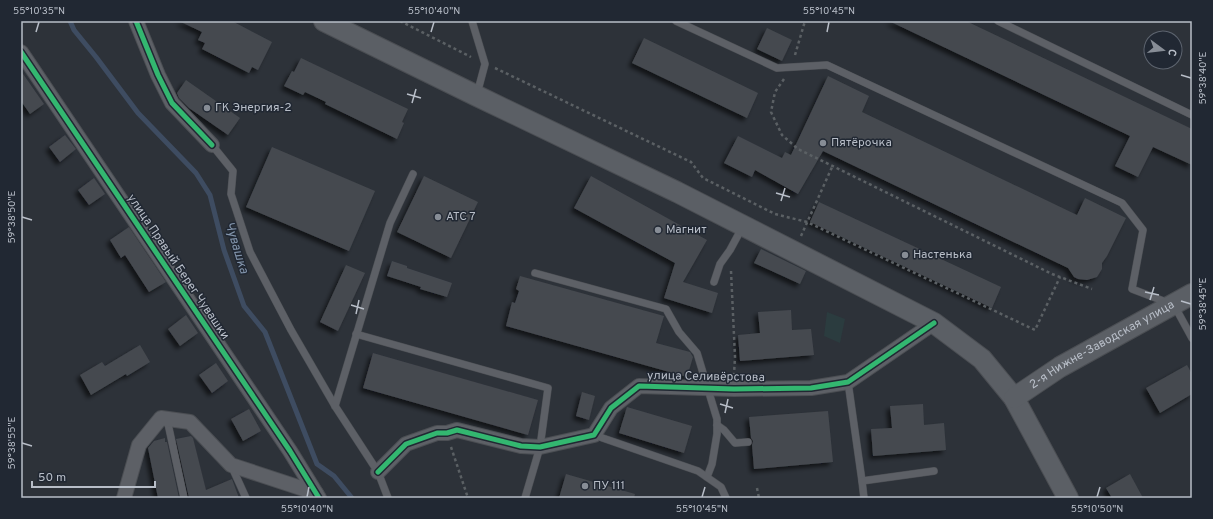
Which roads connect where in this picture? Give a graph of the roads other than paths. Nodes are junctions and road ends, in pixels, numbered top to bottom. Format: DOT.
graph roads {
  1 [pos="136,21"];
  2 [pos="324,21"];
  3 [pos="472,21"];
  4 [pos="676,21"];
  5 [pos="998,21"];
  6 [pos="21,52"];
  7 [pos="477,96"];
  8 [pos="1192,115"];
  9 [pos="212,145"];
  10 [pos="413,174"];
  11 [pos="743,226"];
  12 [pos="535,273"];
  13 [pos="714,282"];
  14 [pos="1192,294"];
  15 [pos="1174,305"];
  16 [pos="934,323"];
  17 [pos="356,334"];
  18 [pos="1192,338"];
  19 [pos="848,382"];
  20 [pos="707,388"];
  21 [pos="1014,398"];
  22 [pos="335,406"];
  23 [pos="167,419"];
  24 [pos="717,425"];
  25 [pos="594,435"];
  26 [pos="748,442"];
  27 [pos="540,447"];
  28 [pos="231,465"];
  29 [pos="934,471"];
  30 [pos="378,472"];
  31 [pos="707,477"];
  32 [pos="862,481"];
  33 [pos="317,496"];
  34 [pos="124,498"];
  35 [pos="184,498"];
  36 [pos="246,498"];
  37 [pos="388,498"];
  38 [pos="525,498"];
  39 [pos="726,498"];
  40 [pos="864,498"];
  41 [pos="1068,498"];
  1 -- 9 [label="street"];
  2 -- 7 [label="main road"];
  3 -- 7 [label="lane"];
  4 -- 15 [label="lane"];
  5 -- 8 [label="lane"];
  6 -- 33 [label="street, улица Правый Берег Чувашки"];
  7 -- 11 [label="main road"];
  9 -- 22 [label="lane"];
  10 -- 17 [label="lane"];
  11 -- 13 [label="lane"];
  11 -- 16 [label="main road"];
  12 -- 20 [label="lane"];
  14 -- 15 [label="main road, 2-я Нижне-Заводская улица"];
  15 -- 18 [label="lane"];
  15 -- 21 [label="main road, 2-я Нижне-Заводская улица"];
  16 -- 19 [label="street, улица Селивёрстова"];
  16 -- 21 [label="main road"];
  17 -- 22 [label="lane"];
  17 -- 27 [label="lane"];
  19 -- 20 [label="street, улица Селивёрстова"];
  19 -- 32 [label="lane"];
  20 -- 24 [label="lane"];
  20 -- 25 [label="street, улица Селивёрстова"];
  21 -- 41 [label="main road"];
  22 -- 30 [label="lane"];
  23 -- 28 [label="street"];
  23 -- 34 [label="street"];
  23 -- 35 [label="lane"];
  24 -- 26 [label="lane"];
  24 -- 31 [label="lane"];
  25 -- 27 [label="street"];
  25 -- 31 [label="lane"];
  27 -- 30 [label="street"];
  27 -- 38 [label="lane"];
  28 -- 33 [label="street"];
  28 -- 36 [label="lane"];
  29 -- 32 [label="lane"];
  30 -- 37 [label="lane"];
  31 -- 39 [label="lane"];
  32 -- 40 [label="lane"];
}
